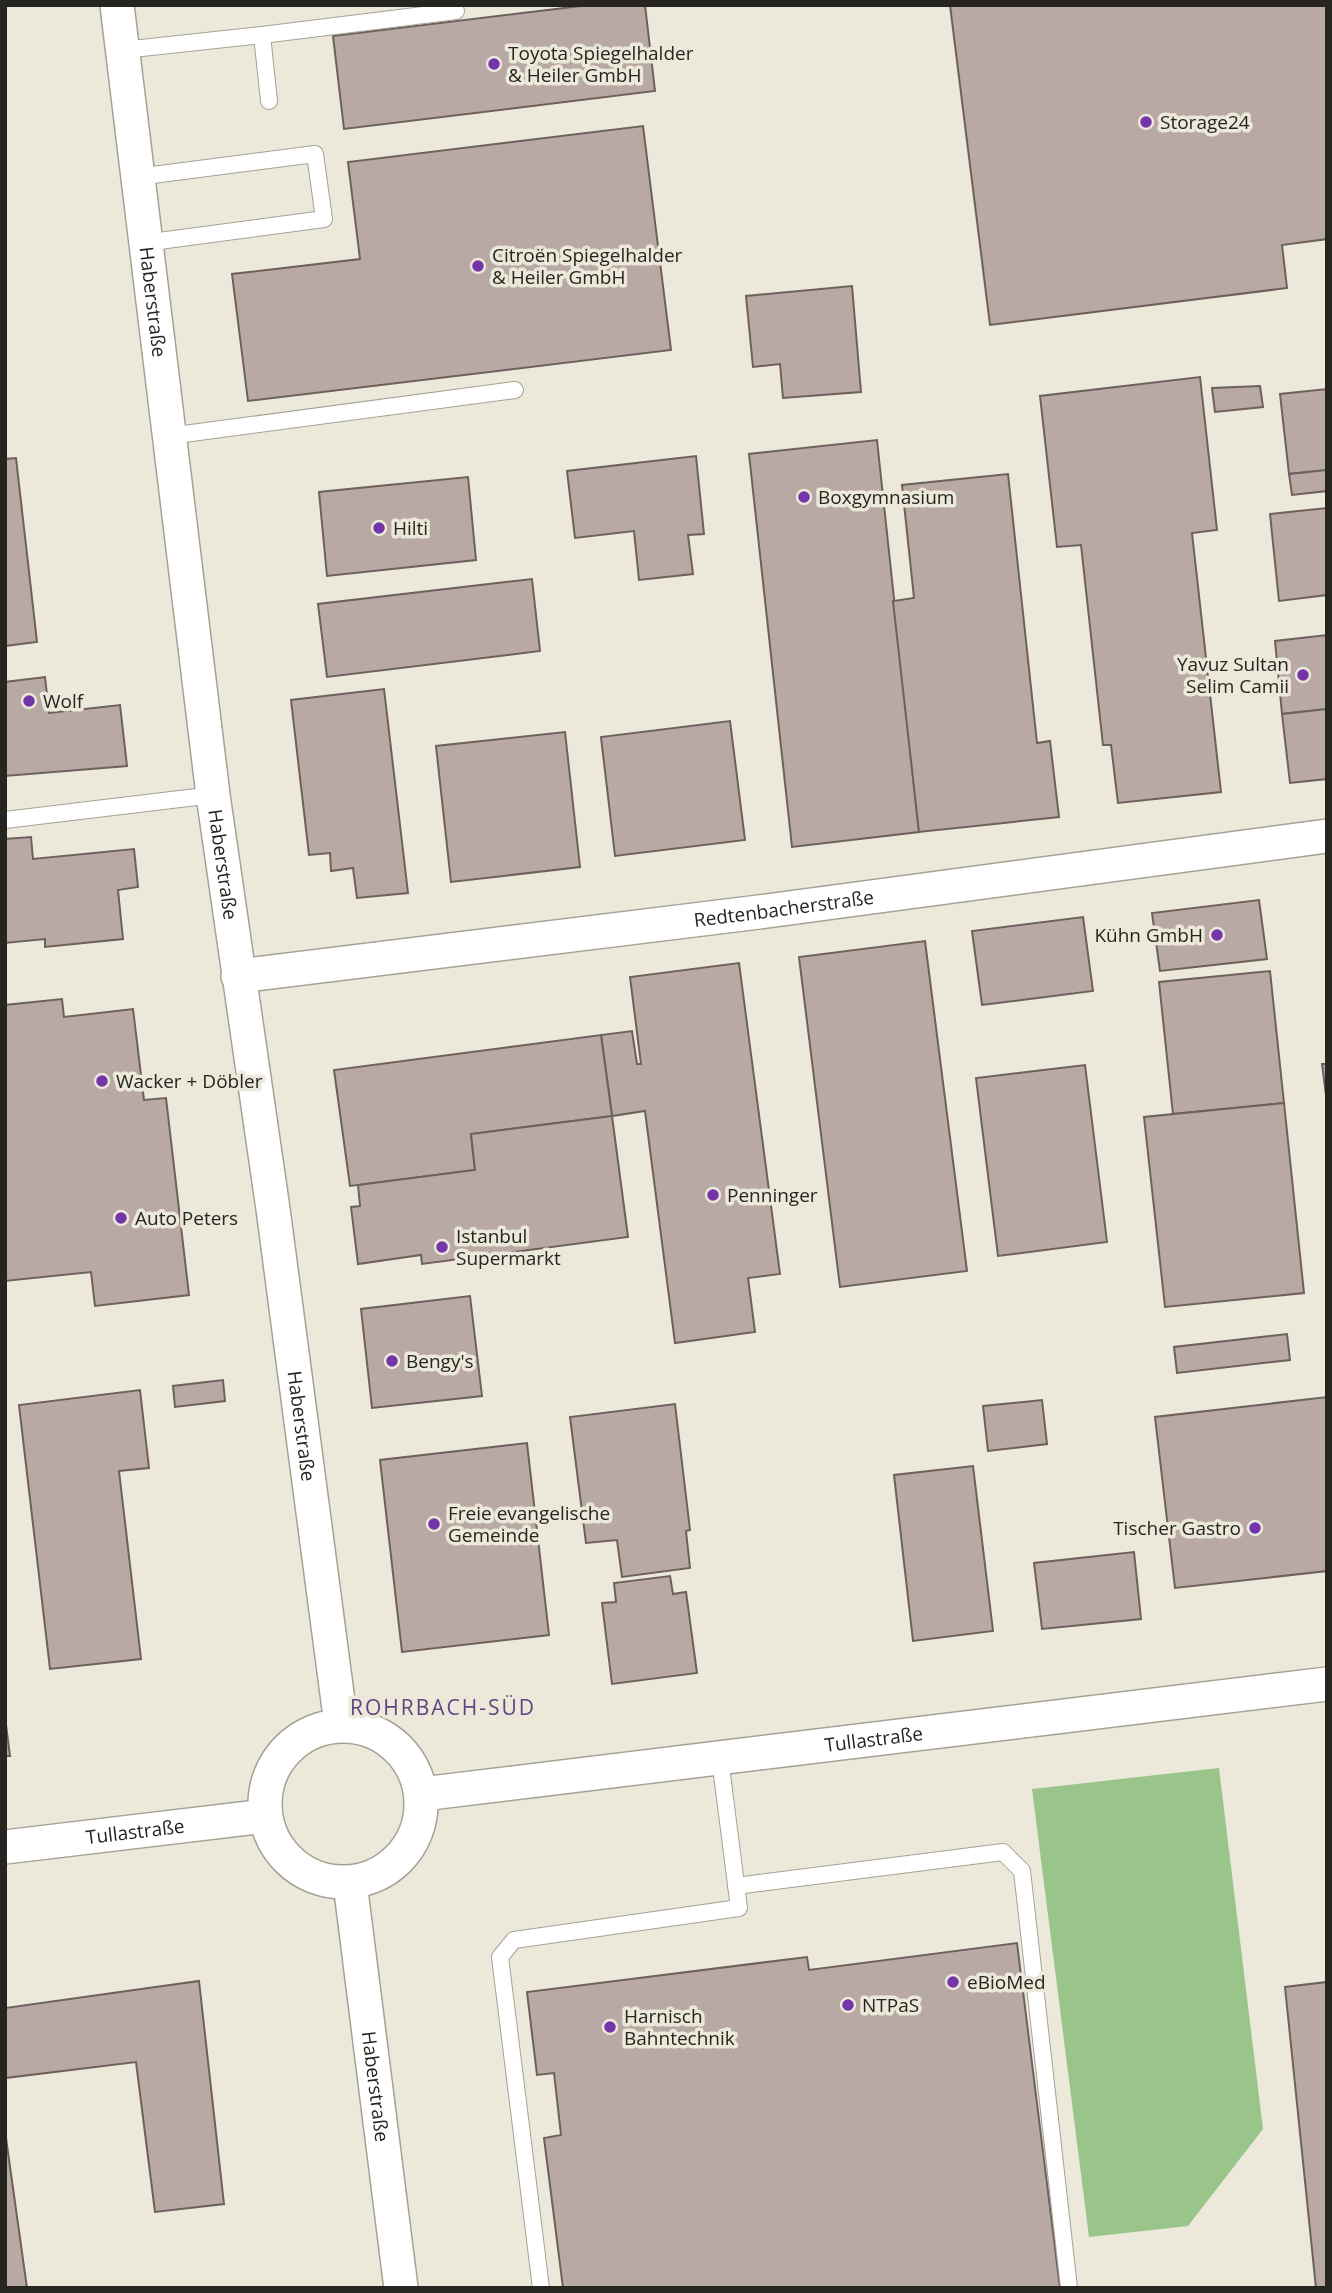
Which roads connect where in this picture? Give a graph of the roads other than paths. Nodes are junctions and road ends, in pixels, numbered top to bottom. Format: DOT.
graph roads {
  1 [pos="117,5"];
  2 [pos="456,11"];
  3 [pos="262,36"];
  4 [pos="123,50"];
  5 [pos="269,101"];
  6 [pos="137,177"];
  7 [pos="144,243"];
  8 [pos="515,390"];
  9 [pos="169,436"];
  10 [pos="213,795"];
  11 [pos="5,820"];
  12 [pos="1327,836"];
  13 [pos="238,976"];
  14 [pos="1327,1684"];
  15 [pos="341,1724"];
  16 [pos="720,1759"];
  17 [pos="422,1794"];
  18 [pos="265,1816"];
  19 [pos="5,1847"];
  20 [pos="350,1884"];
  21 [pos="736,1886"];
  22 [pos="401,2288"];
  23 [pos="541,2288"];
  24 [pos="1069,2288"];
  1 -- 4 [label="street, Haberstraße"];
  2 -- 3 [label="lane"];
  3 -- 4 [label="lane"];
  3 -- 5 [label="lane"];
  4 -- 6 [label="street, Haberstraße"];
  6 -- 7 [label="street, Haberstraße"];
  6 -- 7 [label="lane"];
  7 -- 9 [label="street, Haberstraße"];
  8 -- 9 [label="lane"];
  9 -- 10 [label="street, Haberstraße"];
  10 -- 11 [label="lane"];
  10 -- 13 [label="street, Haberstraße"];
  12 -- 13 [label="street, Redtenbacherstraße"];
  13 -- 15 [label="street, Haberstraße"];
  14 -- 16 [label="street, Tullastraße"];
  15 -- 17 [label="street"];
  15 -- 18 [label="street"];
  16 -- 17 [label="street, Tullastraße"];
  16 -- 21 [label="lane"];
  17 -- 20 [label="street"];
  18 -- 19 [label="street, Tullastraße"];
  18 -- 20 [label="street"];
  20 -- 22 [label="street, Haberstraße"];
  21 -- 23 [label="lane"];
  21 -- 24 [label="lane"];
}
